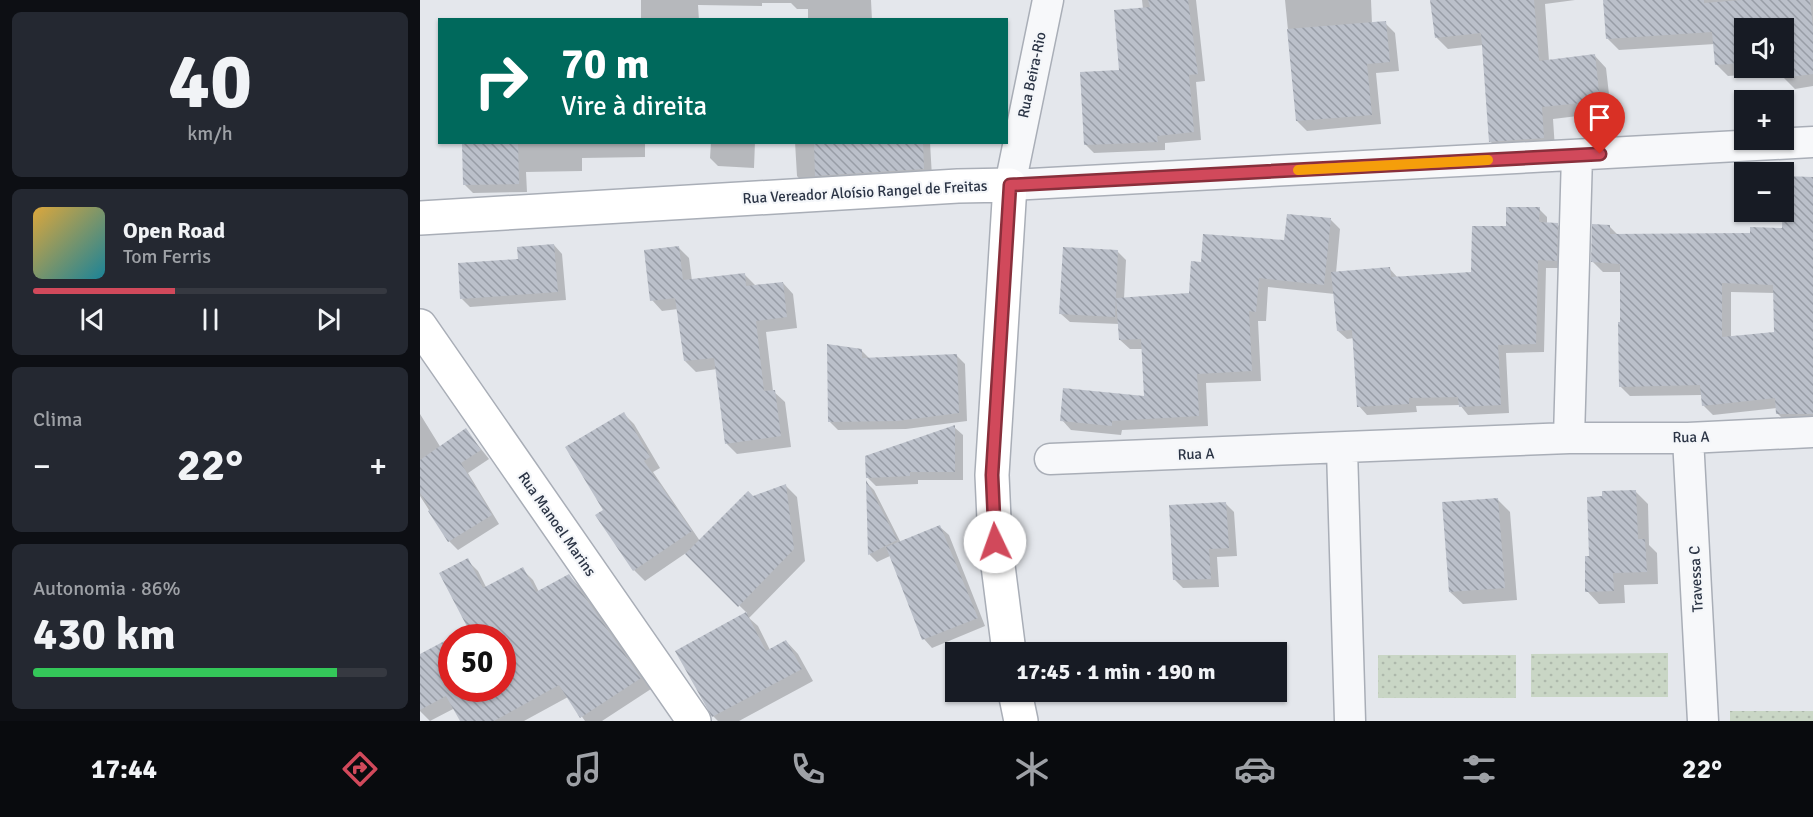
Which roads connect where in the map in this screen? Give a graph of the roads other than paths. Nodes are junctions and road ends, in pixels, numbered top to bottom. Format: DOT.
graph roads {
  1 [pos="1048,0"];
  2 [pos="1813,142"];
  3 [pos="1577,155"];
  4 [pos="1010,185"];
  5 [pos="420,218"];
  6 [pos="420,326"];
  7 [pos="1813,432"];
  8 [pos="1569,438"];
  9 [pos="1688,438"];
  10 [pos="1342,448"];
  11 [pos="1050,459"];
  12 [pos="1008,642"];
  13 [pos="1017,702"];
  14 [pos="694,721"];
  15 [pos="1021,721"];
  16 [pos="1350,721"];
  17 [pos="1703,721"];
  1 -- 4 [label="street, Rua Beira-Rio"];
  2 -- 3 [label="street, Rua Vereador Aloísio Rangel de Freitas"];
  3 -- 4 [label="street, Rua Vereador Aloísio Rangel de Freitas"];
  3 -- 8 [label="street"];
  4 -- 5 [label="main road, Rua Vereador Aloísio Rangel de Freitas"];
  4 -- 12 [label="main road, Rua Beira-Rio"];
  6 -- 14 [label="main road, Rua Manoel Marins"];
  7 -- 9 [label="street, Rua A"];
  8 -- 9 [label="street, Rua A"];
  8 -- 10 [label="street, Rua A"];
  9 -- 17 [label="street, Travessa C"];
  10 -- 11 [label="street, Rua A"];
  10 -- 16 [label="street"];
  13 -- 15 [label="main road"];
}
